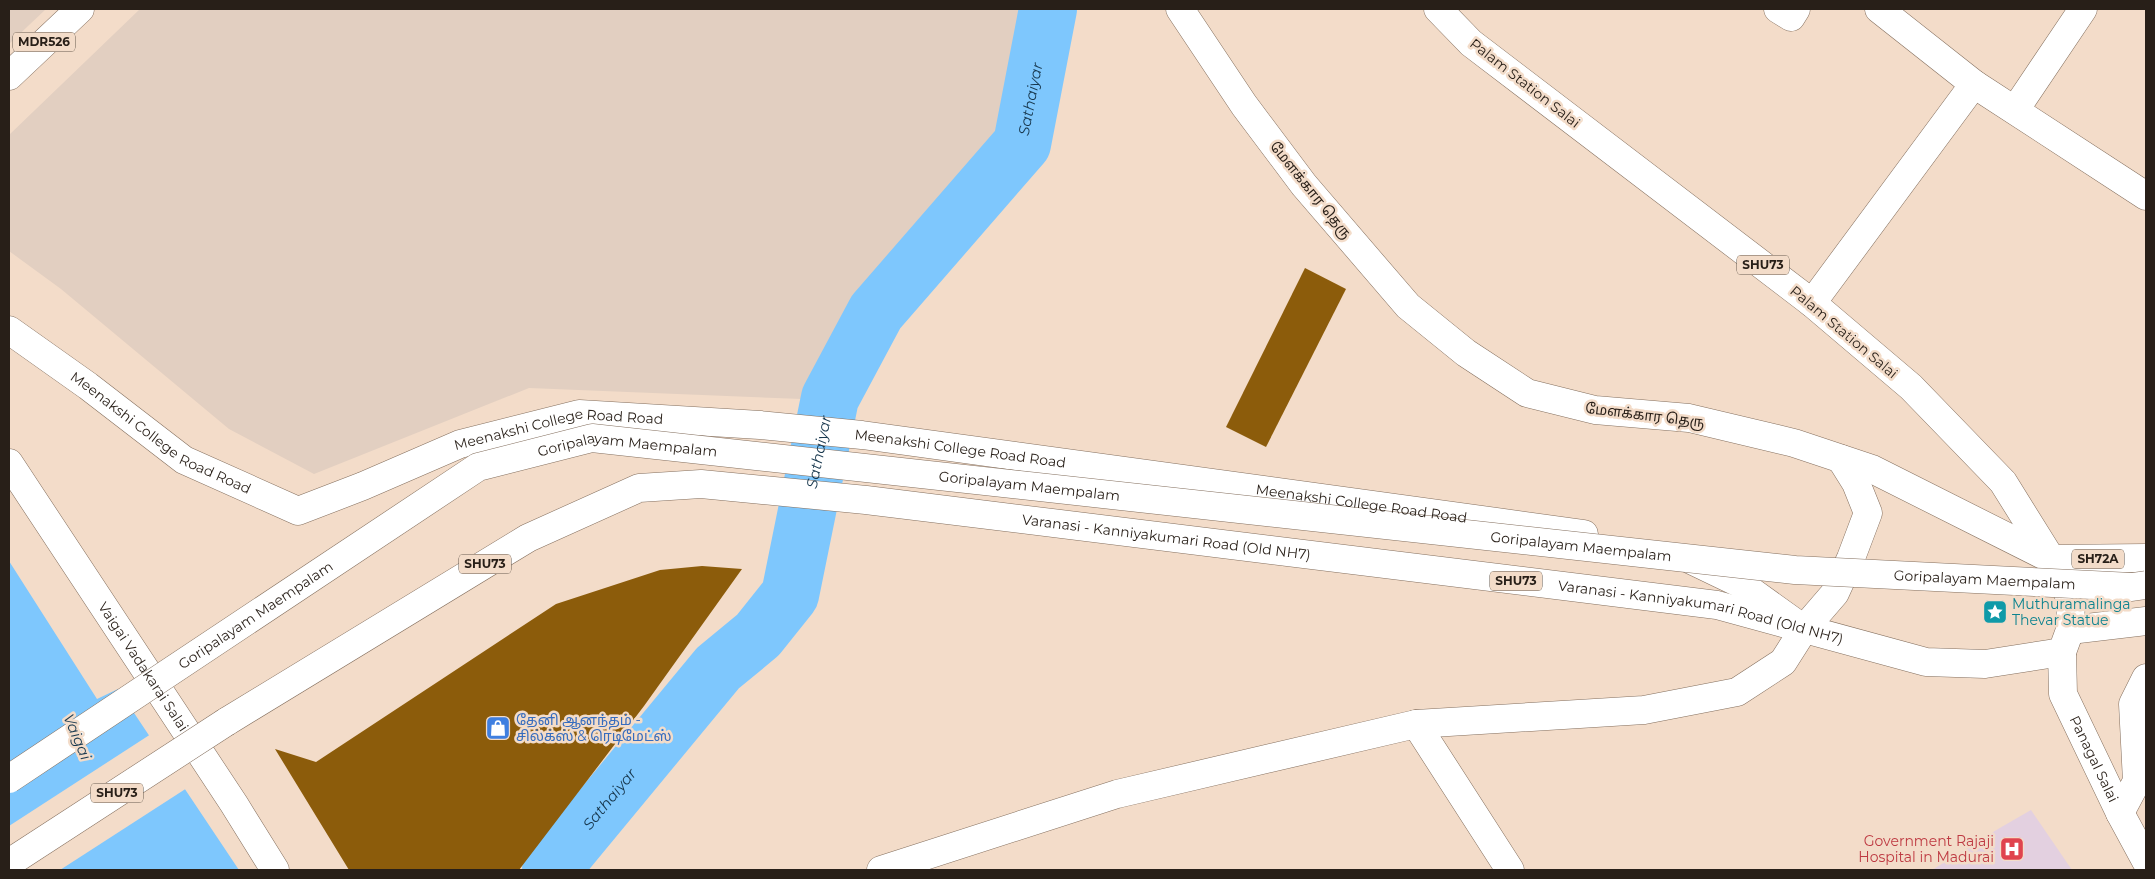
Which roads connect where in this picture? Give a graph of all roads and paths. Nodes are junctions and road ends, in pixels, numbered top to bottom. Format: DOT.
graph roads {
  1 [pos="80,9"];
  2 [pos="1180,9"];
  3 [pos="1438,9"];
  4 [pos="1778,9"];
  5 [pos="1796,9"];
  6 [pos="1879,9"];
  7 [pos="2083,9"];
  8 [pos="9,76"];
  9 [pos="1974,84"];
  10 [pos="2016,110"];
  11 [pos="2146,196"];
  12 [pos="1812,303"];
  13 [pos="9,330"];
  14 [pos="1841,459"];
  15 [pos="9,463"];
  16 [pos="2146,558"];
  17 [pos="2051,559"];
  18 [pos="2146,585"];
  19 [pos="2146,621"];
  20 [pos="1804,629"];
  21 [pos="2066,641"];
  22 [pos="2146,678"];
  23 [pos="1416,724"];
  24 [pos="9,779"];
  25 [pos="2120,813"];
  26 [pos="2146,861"];
  27 [pos="9,863"];
  28 [pos="275,870"];
  29 [pos="881,870"];
  30 [pos="1510,870"];
  1 -- 8 [label="main road, MDR526"];
  2 -- 14 [label="main road, மேளக்கார தெரு"];
  3 -- 12 [label="main road, Palam Station Salai / SHU73"];
  4 -- 5 [label="main road"];
  6 -- 9 [label="main road"];
  7 -- 10 [label="main road"];
  9 -- 10 [label="main road"];
  9 -- 12 [label="main road"];
  10 -- 11 [label="main road"];
  12 -- 17 [label="main road, Palam Station Salai / SHU73"];
  13 -- 20 [label="main road, Meenakshi College Road Road"];
  14 -- 17 [label="main road, மேளக்கார தெரு"];
  14 -- 20 [label="main road"];
  15 -- 28 [label="main road, Vaigai Vadakarai Salai"];
  16 -- 17 [label="main road, SH72A"];
  17 -- 21 [label="main road, SHU73"];
  18 -- 24 [label="main road, Goripalayam Maempalam, bridge"];
  19 -- 21 [label="main road, Varanasi - Kanniyakumari Road (Old NH7)"];
  20 -- 21 [label="main road, Varanasi - Kanniyakumari Road (Old NH7) / SHU73"];
  20 -- 23 [label="main road"];
  20 -- 27 [label="main road, Varanasi - Kanniyakumari Road (Old NH7) / SHU73, bridge"];
  21 -- 25 [label="main road, Panagal Salai"];
  22 -- 25 [label="main road"];
  23 -- 29 [label="main road"];
  23 -- 30 [label="main road"];
  25 -- 26 [label="main road, Panagal Salai"];
}
